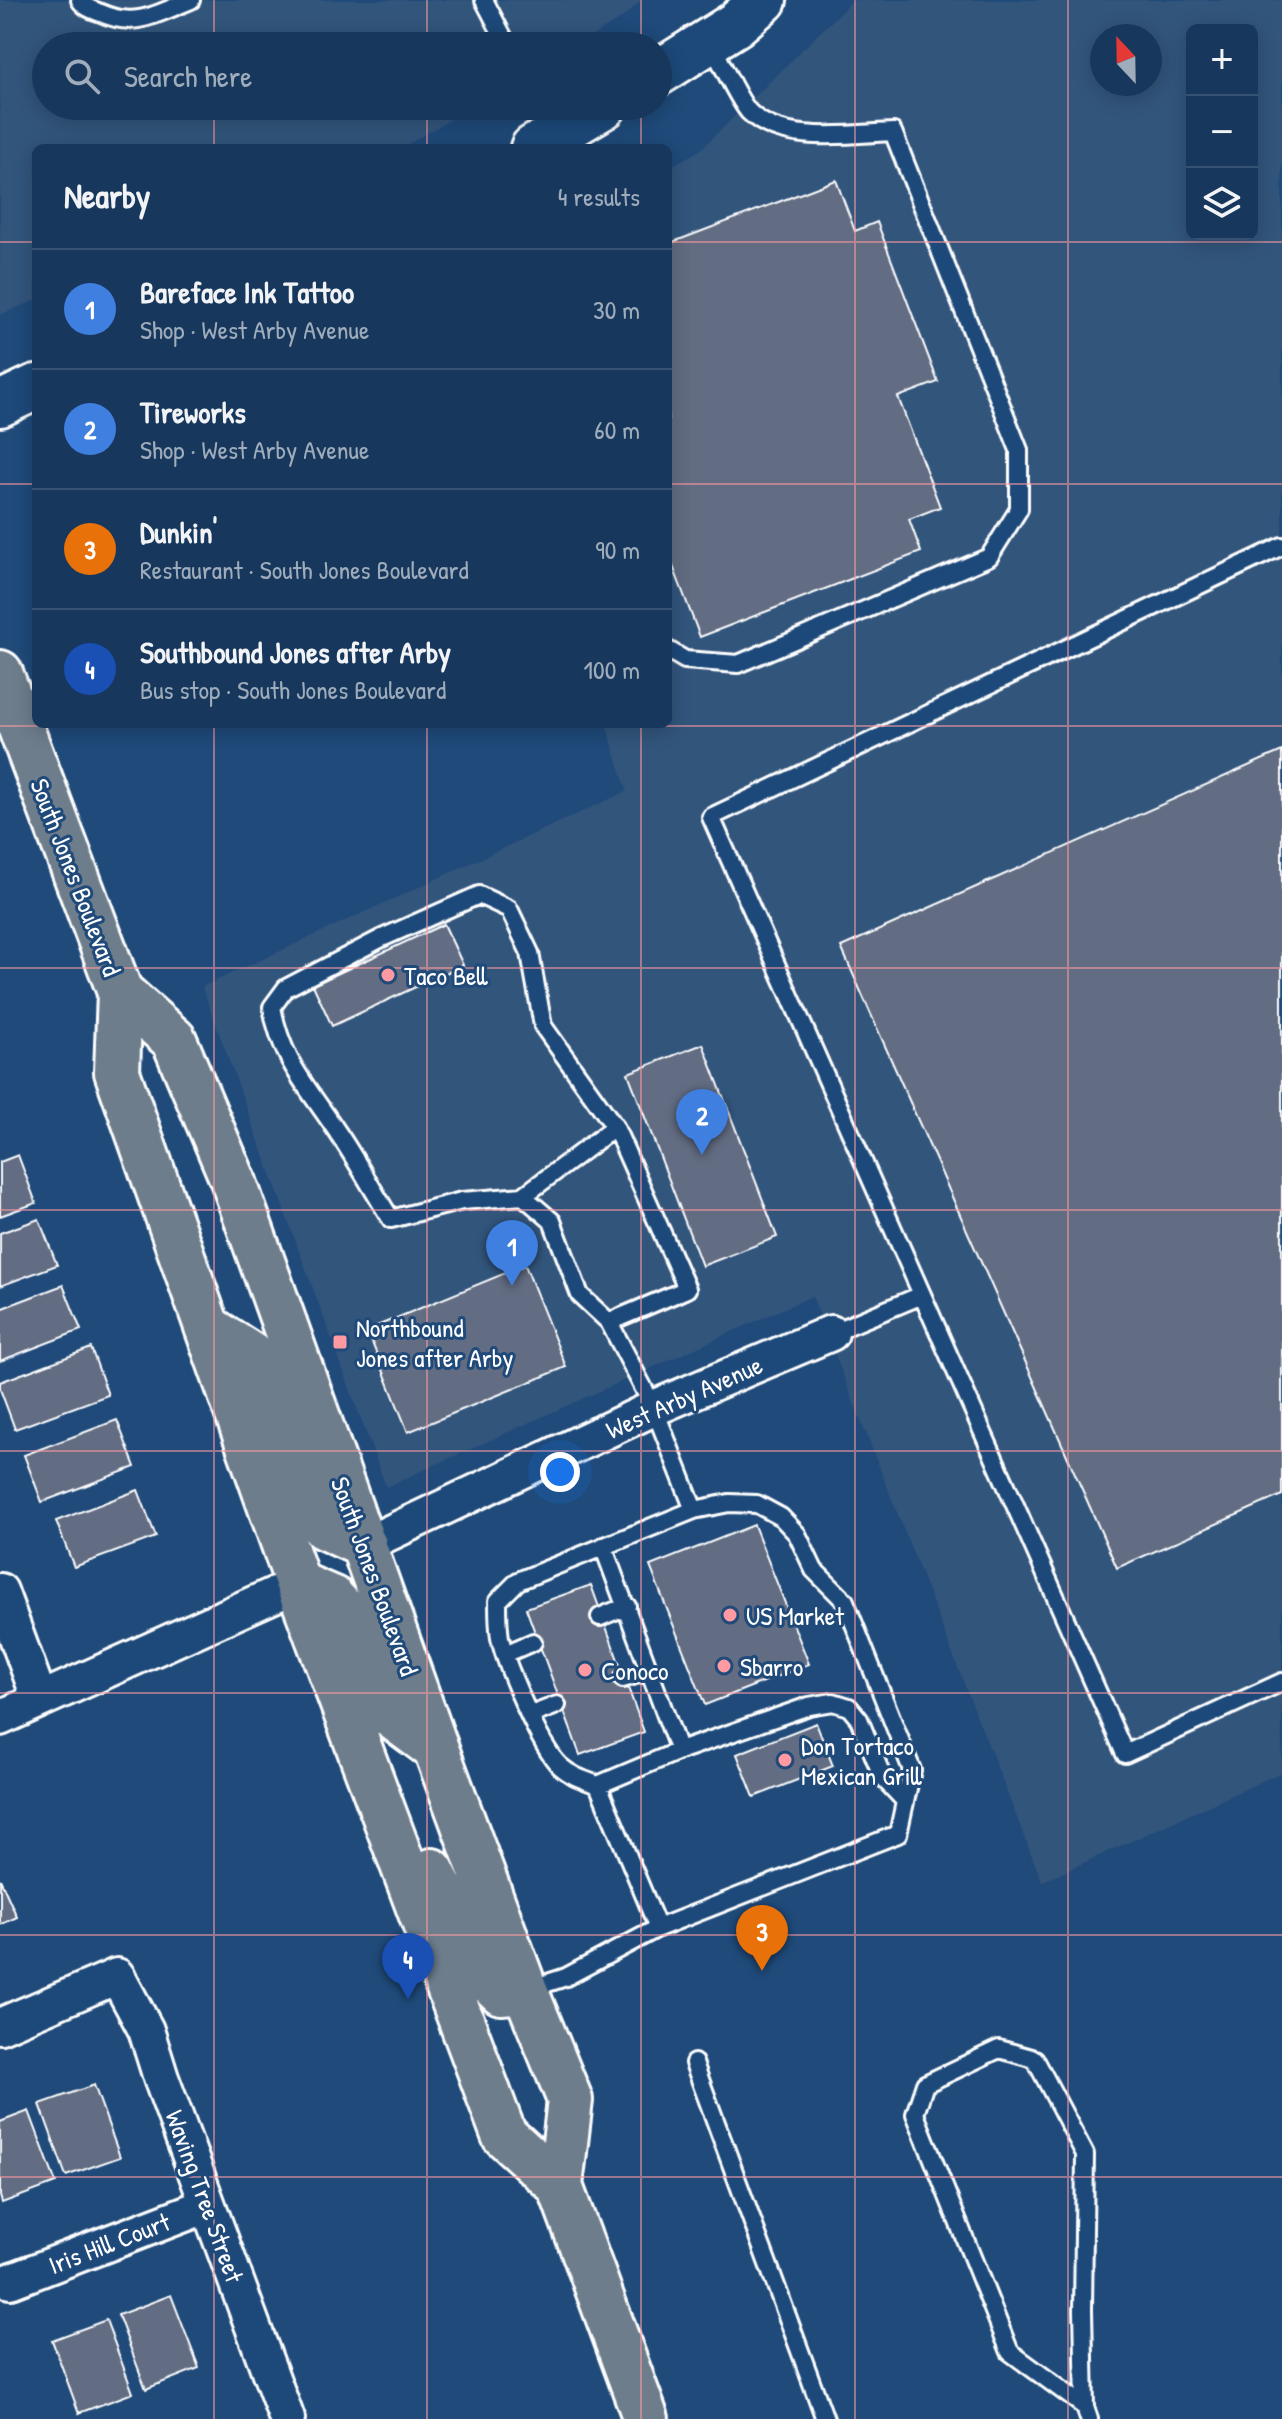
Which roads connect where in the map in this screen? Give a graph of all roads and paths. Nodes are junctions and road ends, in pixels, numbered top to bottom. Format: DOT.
graph roads {
  1 [pos="80,0"];
  2 [pos="190,0"];
  3 [pos="484,0"];
  4 [pos="764,0"];
  5 [pos="501,32"];
  6 [pos="709,41"];
  7 [pos="672,64"];
  8 [pos="568,120"];
  9 [pos="543,130"];
  10 [pos="32,389"];
  11 [pos="0,404"];
  12 [pos="1282,546"];
  13 [pos="672,652"];
  14 [pos="0,673"];
  15 [pos="120,992"];
  16 [pos="615,1127"];
  17 [pos="523,1196"];
  18 [pos="922,1295"];
  19 [pos="609,1322"];
  20 [pos="207,1327"];
  21 [pos="831,1333"];
  22 [pos="654,1408"];
  23 [pos="694,1510"];
  24 [pos="364,1545"];
  25 [pos="603,1546"];
  26 [pos="298,1584"];
  27 [pos="0,1591"];
  28 [pos="627,1606"];
  29 [pos="600,1617"];
  30 [pos="533,1642"];
  31 [pos="505,1654"];
  32 [pos="651,1670"];
  33 [pos="623,1679"];
  34 [pos="1282,1682"];
  35 [pos="40,1700"];
  36 [pos="557,1705"];
  37 [pos="531,1715"];
  38 [pos="0,1718"];
  39 [pos="436,1749"];
  40 [pos="679,1751"];
  41 [pos="598,1785"];
  42 [pos="904,1800"];
  43 [pos="380,1804"];
  44 [pos="658,1928"];
  45 [pos="525,1990"];
  46 [pos="0,2026"];
  47 [pos="694,2063"];
  48 [pos="560,2186"];
  49 [pos="208,2205"];
  50 [pos="10,2281"];
  51 [pos="1087,2413"];
  52 [pos="287,2419"];
  53 [pos="646,2419"];
  54 [pos="825,2419"];
  1 -- 2 [label="lane"];
  3 -- 5 [label="lane"];
  4 -- 6 [label="main road"];
  6 -- 7 [label="main road"];
  6 -- 13 [label="lane"];
  8 -- 9 [label="main road"];
  10 -- 11 [label="main road"];
  12 -- 18 [label="lane"];
  14 -- 15 [label="main road, South Jones Boulevard"];
  15 -- 20 [label="main road, South Jones Boulevard"];
  15 -- 24 [label="main road, South Jones Boulevard"];
  16 -- 17 [label="lane"];
  16 -- 17 [label="lane"];
  16 -- 19 [label="lane"];
  17 -- 19 [label="lane"];
  18 -- 21 [label="lane"];
  18 -- 34 [label="lane"];
  19 -- 22 [label="lane"];
  20 -- 24 [label="main road"];
  20 -- 26 [label="main road, South Jones Boulevard"];
  21 -- 22 [label="street, West Arby Avenue"];
  22 -- 23 [label="lane"];
  22 -- 24 [label="street, West Arby Avenue"];
  23 -- 25 [label="lane"];
  23 -- 42 [label="lane"];
  24 -- 39 [label="main road, South Jones Boulevard"];
  25 -- 28 [label="lane"];
  25 -- 31 [label="lane"];
  26 -- 35 [label="street"];
  26 -- 39 [label="main road"];
  26 -- 43 [label="main road, South Jones Boulevard"];
  27 -- 35 [label="street"];
  28 -- 29 [label="lane"];
  28 -- 32 [label="lane"];
  30 -- 31 [label="lane"];
  31 -- 37 [label="lane"];
  32 -- 33 [label="lane"];
  32 -- 40 [label="lane"];
  35 -- 38 [label="street"];
  36 -- 37 [label="lane"];
  37 -- 41 [label="lane"];
  39 -- 45 [label="main road, South Jones Boulevard"];
  40 -- 41 [label="lane"];
  40 -- 42 [label="lane"];
  41 -- 44 [label="lane"];
  42 -- 44 [label="lane"];
  43 -- 45 [label="main road"];
  43 -- 48 [label="main road, South Jones Boulevard"];
  44 -- 45 [label="lane"];
  45 -- 48 [label="main road, South Jones Boulevard"];
  46 -- 49 [label="street, Waving Tree Street"];
  47 -- 54 [label="lane"];
  48 -- 53 [label="main road, South Jones Boulevard"];
  49 -- 50 [label="street, Iris Hill Court"];
  49 -- 52 [label="street, Waving Tree Street"];
  51 -- 51 [label="lane"];
}
